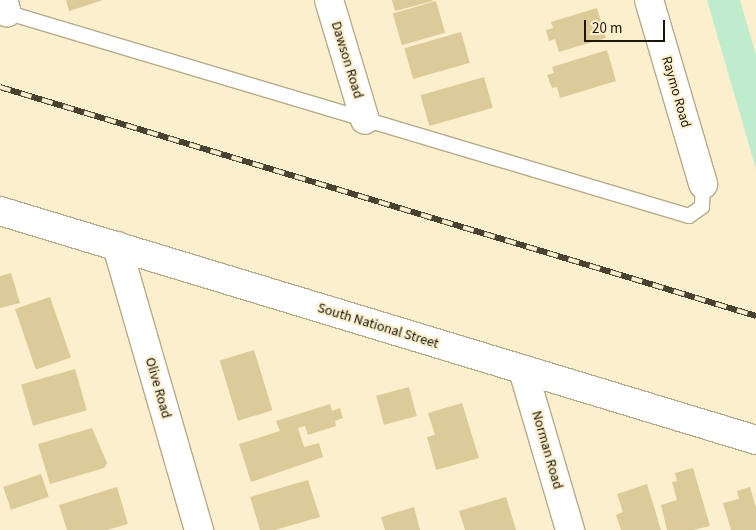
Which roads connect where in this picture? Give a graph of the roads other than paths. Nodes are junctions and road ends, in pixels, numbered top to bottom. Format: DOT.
graph roads {
  1 [pos="329,0"];
  2 [pos="649,0"];
  3 [pos="3,7"];
  4 [pos="365,120"];
  5 [pos="703,184"];
  6 [pos="0,211"];
  7 [pos="117,246"];
  8 [pos="523,370"];
  9 [pos="756,440"];
  10 [pos="199,530"];
  11 [pos="570,530"];
  1 -- 4 [label="street, Dawson Road"];
  2 -- 5 [label="street, Raymo Road"];
  3 -- 4 [label="lane"];
  4 -- 5 [label="lane"];
  6 -- 7 [label="street, South National Street"];
  7 -- 8 [label="street, South National Street"];
  7 -- 10 [label="street, Olive Road"];
  8 -- 9 [label="street, South National Street"];
  8 -- 11 [label="street, Norman Road"];
}
